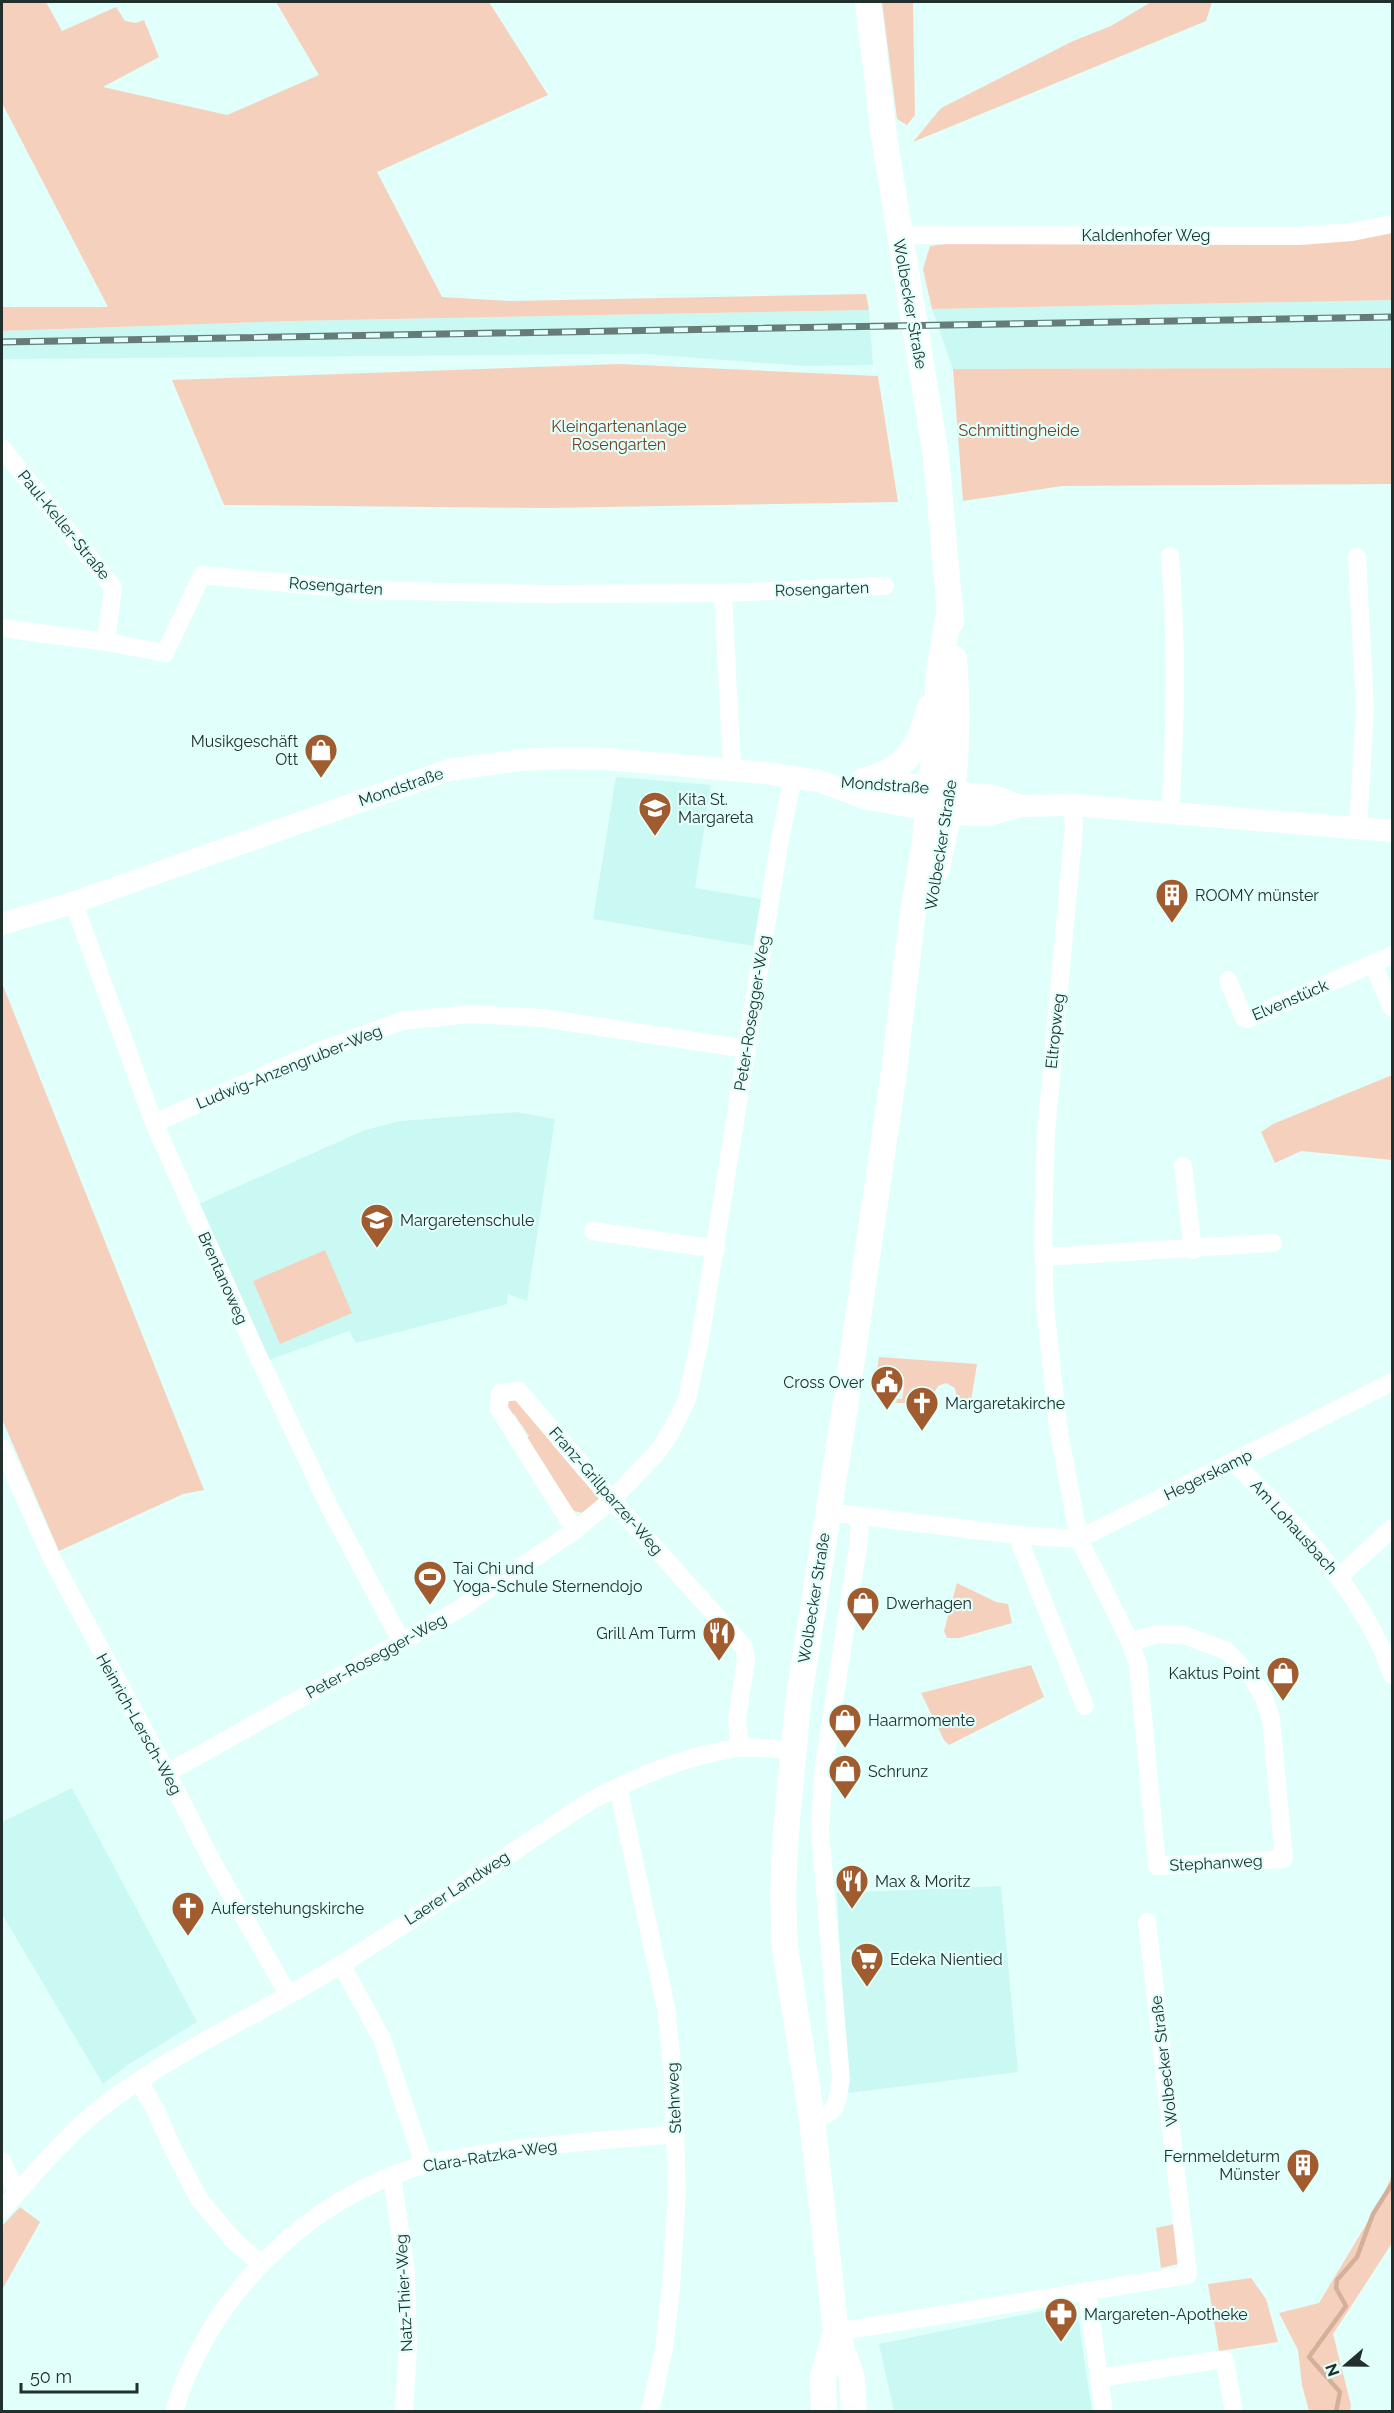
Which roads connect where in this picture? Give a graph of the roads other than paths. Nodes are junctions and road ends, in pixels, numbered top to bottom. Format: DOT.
graph roads {
  1 [pos="868,2"];
  2 [pos="1392,224"];
  3 [pos="899,235"];
  4 [pos="2,448"];
  5 [pos="1170,556"];
  6 [pos="1357,557"];
  7 [pos="885,586"];
  8 [pos="723,593"];
  9 [pos="950,607"];
  10 [pos="2,628"];
  11 [pos="106,642"];
  12 [pos="939,672"];
  13 [pos="732,770"];
  14 [pos="793,777"];
  15 [pos="819,781"];
  16 [pos="863,781"];
  17 [pos="940,801"];
  18 [pos="1072,805"];
  19 [pos="1170,812"];
  20 [pos="1358,828"];
  21 [pos="1392,831"];
  22 [pos="72,903"];
  23 [pos="2,924"];
  24 [pos="1392,955"];
  25 [pos="1373,964"];
  26 [pos="1228,980"];
  27 [pos="1392,1008"];
  28 [pos="747,1049"];
  29 [pos="154,1123"];
  30 [pos="1183,1166"];
  31 [pos="593,1231"];
  32 [pos="1273,1244"];
  33 [pos="716,1249"];
  34 [pos="1193,1250"];
  35 [pos="1044,1257"];
  36 [pos="1392,1382"];
  37 [pos="2,1448"];
  38 [pos="1235,1462"];
  39 [pos="612,1500"];
  40 [pos="828,1512"];
  41 [pos="860,1516"];
  42 [pos="1392,1528"];
  43 [pos="575,1530"];
  44 [pos="1017,1535"];
  45 [pos="1078,1539"];
  46 [pos="1339,1577"];
  47 [pos="401,1641"];
  48 [pos="1130,1642"];
  49 [pos="1389,1655"];
  50 [pos="1392,1675"];
  51 [pos="1084,1706"];
  52 [pos="740,1748"];
  53 [pos="793,1751"];
  54 [pos="167,1773"];
  55 [pos="618,1787"];
  56 [pos="1147,1922"];
  57 [pos="341,1965"];
  58 [pos="288,1994"];
  59 [pos="139,2081"];
  60 [pos="812,2119"];
  61 [pos="676,2134"];
  62 [pos="2,2161"];
  63 [pos="424,2164"];
  64 [pos="392,2176"];
  65 [pos="17,2193"];
  66 [pos="2,2210"];
  67 [pos="260,2263"];
  68 [pos="1087,2291"];
  69 [pos="836,2332"];
  70 [pos="1099,2378"];
  71 [pos="174,2412"];
  72 [pos="404,2412"];
  73 [pos="650,2412"];
  74 [pos="824,2412"];
  75 [pos="854,2412"];
  76 [pos="1104,2412"];
  77 [pos="1234,2412"];
  1 -- 3 [label="main road, Wolbecker Straße"];
  2 -- 3 [label="street, Kaldenhofer Weg"];
  3 -- 9 [label="main road, Wolbecker Straße"];
  4 -- 11 [label="street, Paul-Keller-Straße"];
  5 -- 19 [label="street"];
  6 -- 20 [label="street"];
  7 -- 8 [label="street, Rosengarten"];
  8 -- 11 [label="street, Rosengarten"];
  8 -- 13 [label="street"];
  9 -- 12 [label="main road, Wolbecker Straße"];
  9 -- 17 [label="main road, Wolbecker Straße"];
  10 -- 11 [label="street, Rosengarten"];
  12 -- 16 [label="main road"];
  12 -- 17 [label="main road, Wolbecker Straße"];
  13 -- 14 [label="street, Mondstraße"];
  13 -- 22 [label="street, Mondstraße"];
  14 -- 15 [label="street, Mondstraße"];
  14 -- 28 [label="street, Peter-Rosegger-Weg"];
  15 -- 16 [label="street, Mondstraße"];
  15 -- 17 [label="street, Mondstraße"];
  16 -- 17 [label="street, Mondstraße"];
  17 -- 18 [label="street"];
  17 -- 40 [label="main road, Wolbecker Straße"];
  18 -- 19 [label="street"];
  18 -- 35 [label="street, Eltropweg"];
  19 -- 20 [label="street"];
  20 -- 21 [label="street"];
  22 -- 23 [label="street, Mondstraße"];
  22 -- 29 [label="street, Brentanoweg"];
  24 -- 25 [label="street, Elvenstück"];
  25 -- 26 [label="street, Elvenstück"];
  25 -- 27 [label="street"];
  28 -- 29 [label="street, Ludwig-Anzengruber-Weg"];
  28 -- 33 [label="street, Peter-Rosegger-Weg"];
  29 -- 47 [label="street, Brentanoweg"];
  30 -- 34 [label="street"];
  31 -- 33 [label="street"];
  32 -- 34 [label="street"];
  33 -- 39 [label="street, Peter-Rosegger-Weg"];
  34 -- 35 [label="street"];
  35 -- 45 [label="street, Eltropweg"];
  36 -- 38 [label="street, Hegerskamp"];
  37 -- 54 [label="street, Heinrich-Lersch-Weg"];
  38 -- 45 [label="street, Hegerskamp"];
  38 -- 46 [label="street, Am Lohausbach"];
  39 -- 43 [label="street, Peter-Rosegger-Weg"];
  39 -- 43 [label="street, Franz-Grillparzer-Weg"];
  39 -- 52 [label="street, Franz-Grillparzer-Weg"];
  40 -- 41 [label="street, Hegerskamp"];
  40 -- 53 [label="main road, Wolbecker Straße"];
  41 -- 44 [label="street, Hegerskamp"];
  41 -- 60 [label="street"];
  42 -- 46 [label="street"];
  43 -- 47 [label="street, Peter-Rosegger-Weg"];
  44 -- 45 [label="street, Hegerskamp"];
  44 -- 51 [label="street"];
  45 -- 48 [label="street, Stephanweg"];
  46 -- 49 [label="street, Am Lohausbach"];
  47 -- 54 [label="street, Peter-Rosegger-Weg"];
  48 -- 48 [label="street, Stephanweg"];
  49 -- 50 [label="street, Am Lohausbach"];
  52 -- 53 [label="street, Laerer Landweg"];
  52 -- 55 [label="street, Laerer Landweg"];
  53 -- 60 [label="main road, Wolbecker Straße"];
  54 -- 58 [label="street, Heinrich-Lersch-Weg"];
  55 -- 57 [label="street, Laerer Landweg"];
  55 -- 61 [label="street, Stehrweg"];
  56 -- 68 [label="street, Wolbecker Straße"];
  57 -- 58 [label="street, Laerer Landweg"];
  57 -- 63 [label="street"];
  58 -- 59 [label="street, Laerer Landweg"];
  59 -- 65 [label="street, Laerer Landweg"];
  59 -- 67 [label="street"];
  60 -- 69 [label="main road, Wolbecker Straße"];
  61 -- 63 [label="street, Clara-Ratzka-Weg"];
  61 -- 73 [label="street, Stehrweg"];
  62 -- 65 [label="street"];
  63 -- 64 [label="street, Clara-Ratzka-Weg"];
  64 -- 67 [label="street, Clara-Ratzka-Weg"];
  64 -- 72 [label="street, Natz-Thier-Weg"];
  65 -- 66 [label="street, Laerer Landweg"];
  67 -- 71 [label="street, Clara-Ratzka-Weg"];
  68 -- 69 [label="street, Wolbecker Straße"];
  68 -- 70 [label="street"];
  69 -- 74 [label="main road, Wolbecker Straße"];
  69 -- 75 [label="main road, Wolbecker Straße"];
  70 -- 76 [label="street"];
  70 -- 77 [label="street"];
}
